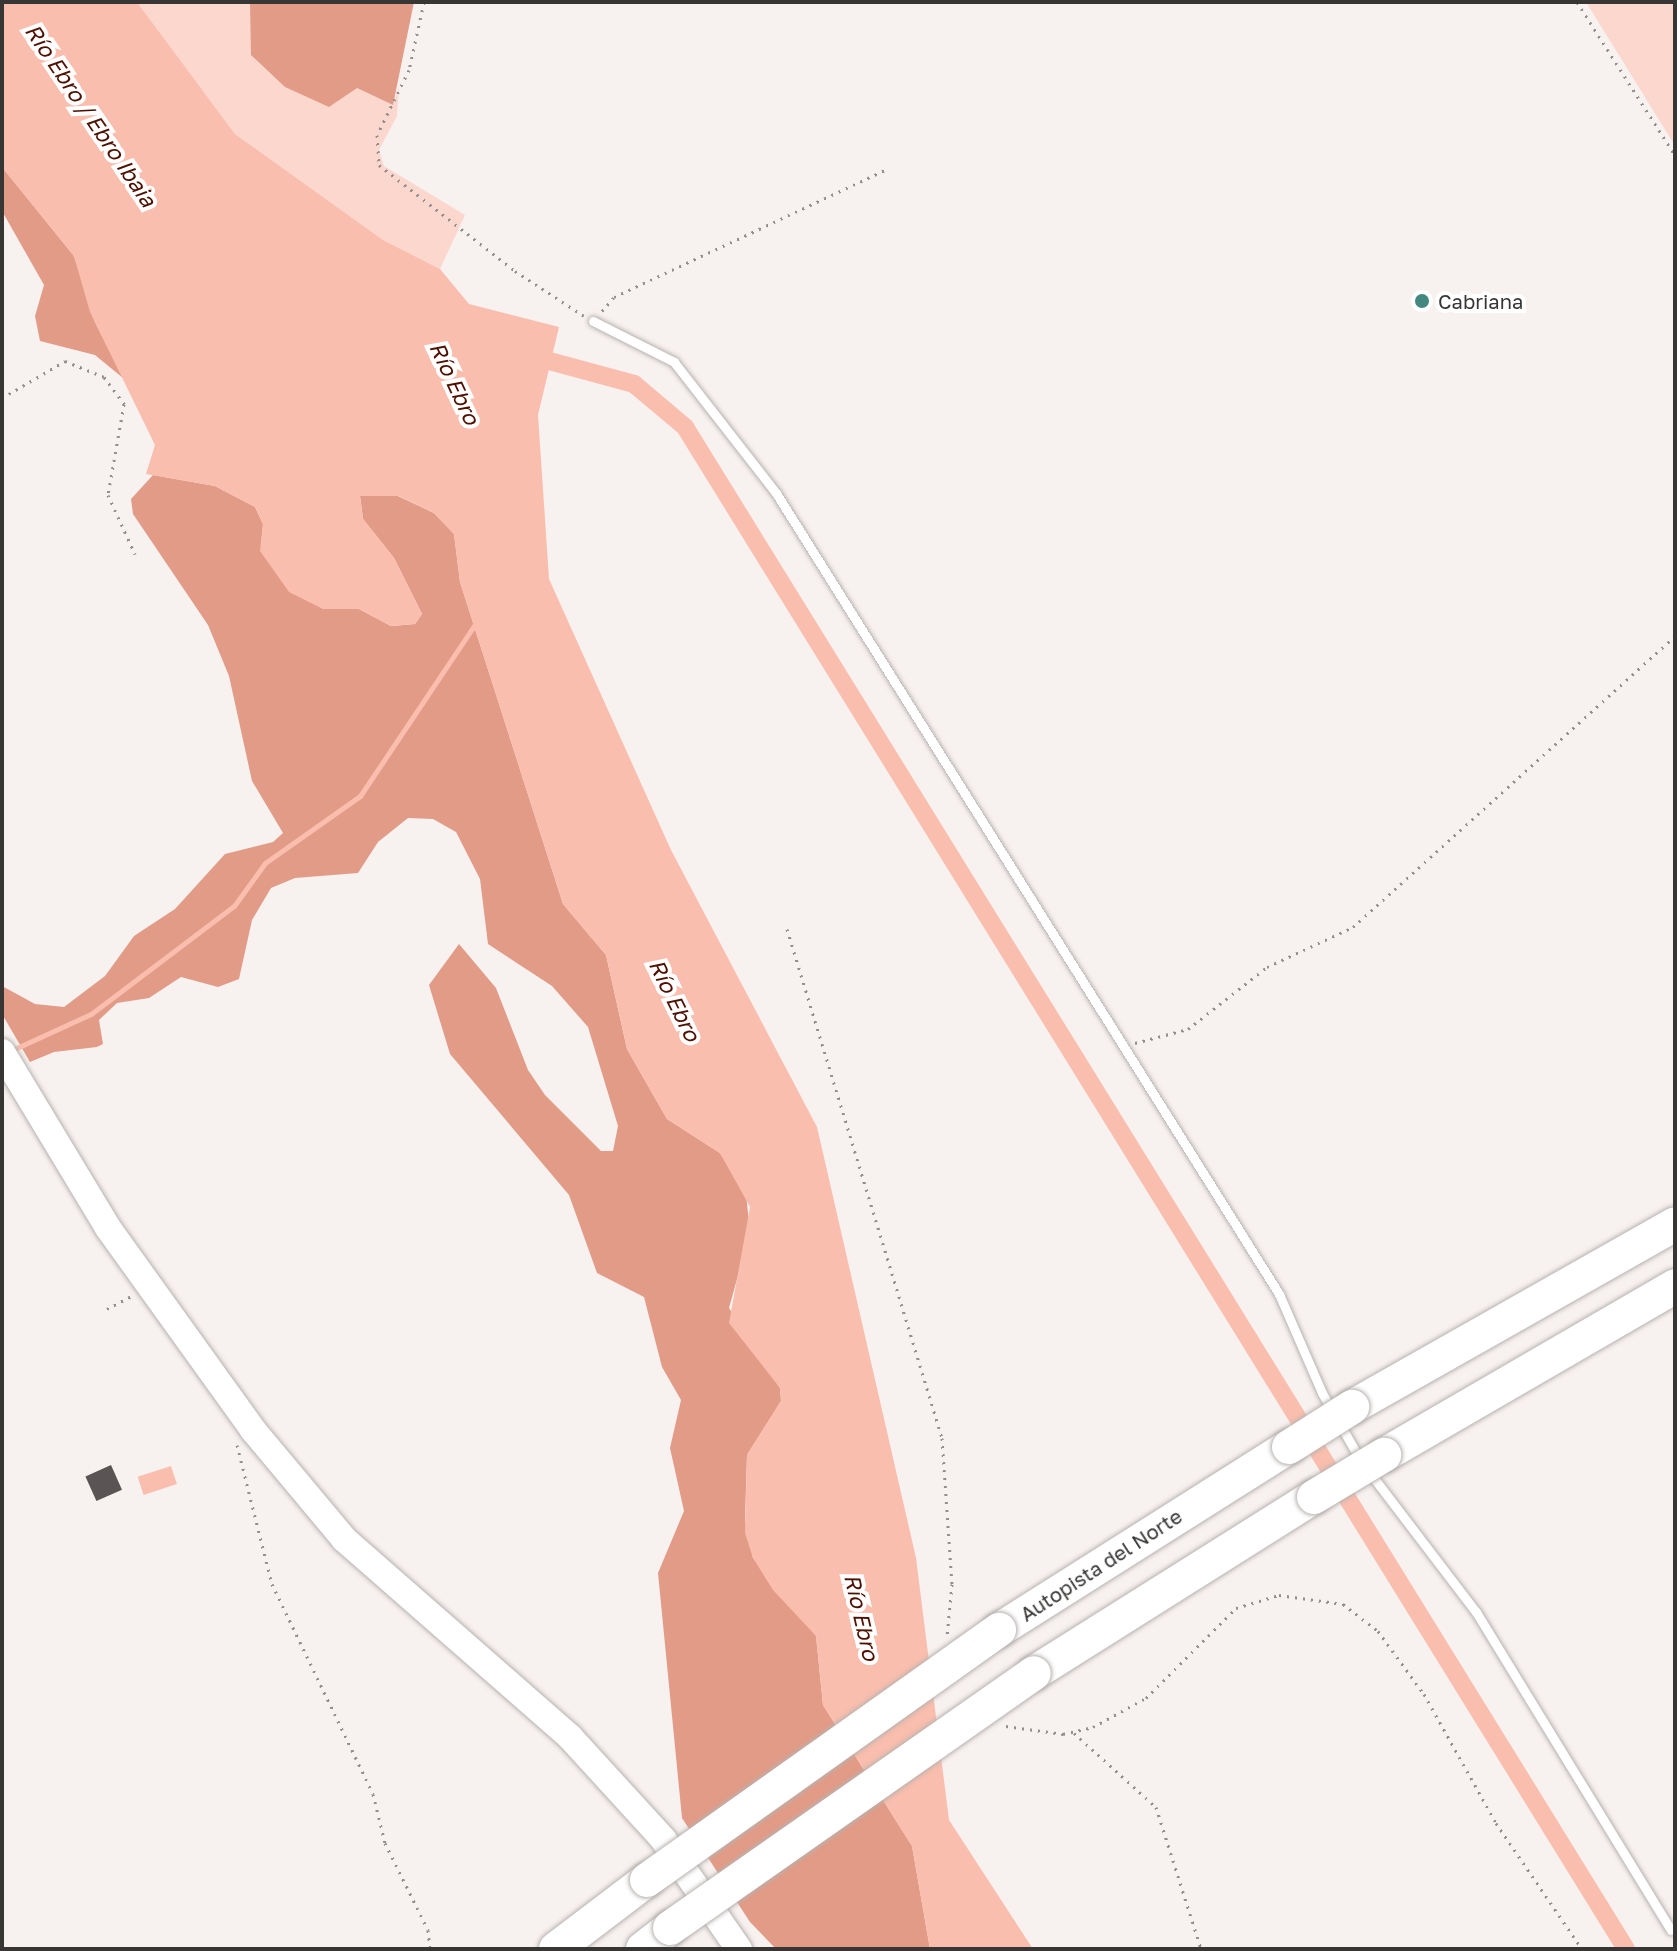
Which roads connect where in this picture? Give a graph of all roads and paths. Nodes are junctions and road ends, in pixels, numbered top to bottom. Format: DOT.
graph roads {
  1 [pos="424,2"];
  2 [pos="1577,2"];
  3 [pos="1675,155"];
  4 [pos="887,169"];
  5 [pos="593,321"];
  6 [pos="2,398"];
  7 [pos="135,554"];
  8 [pos="1675,636"];
  9 [pos="787,929"];
  10 [pos="1124,1046"];
  11 [pos="6,1058"];
  12 [pos="1675,1224"];
  13 [pos="149,1286"];
  14 [pos="1675,1286"];
  15 [pos="107,1309"];
  16 [pos="242,1415"];
  17 [pos="947,1642"];
  18 [pos="999,1717"];
  19 [pos="1073,1732"];
  20 [pos="1674,1929"];
  21 [pos="430,1949"];
  22 [pos="556,1949"];
  23 [pos="643,1949"];
  24 [pos="739,1949"];
  25 [pos="1201,1949"];
  26 [pos="1582,1949"];
  1 -- 5 [label="path"];
  2 -- 3 [label="path"];
  4 -- 5 [label="path"];
  5 -- 10 [label="lane"];
  6 -- 7 [label="path"];
  8 -- 10 [label="path"];
  9 -- 17 [label="path"];
  10 -- 20 [label="lane"];
  11 -- 13 [label="street"];
  12 -- 22 [label="highway, Autopista del Norte, bridge"];
  13 -- 15 [label="path"];
  13 -- 16 [label="street"];
  14 -- 23 [label="highway, bridge"];
  16 -- 21 [label="path"];
  16 -- 24 [label="street"];
  18 -- 19 [label="path"];
  19 -- 25 [label="path"];
  19 -- 26 [label="path"];
}
